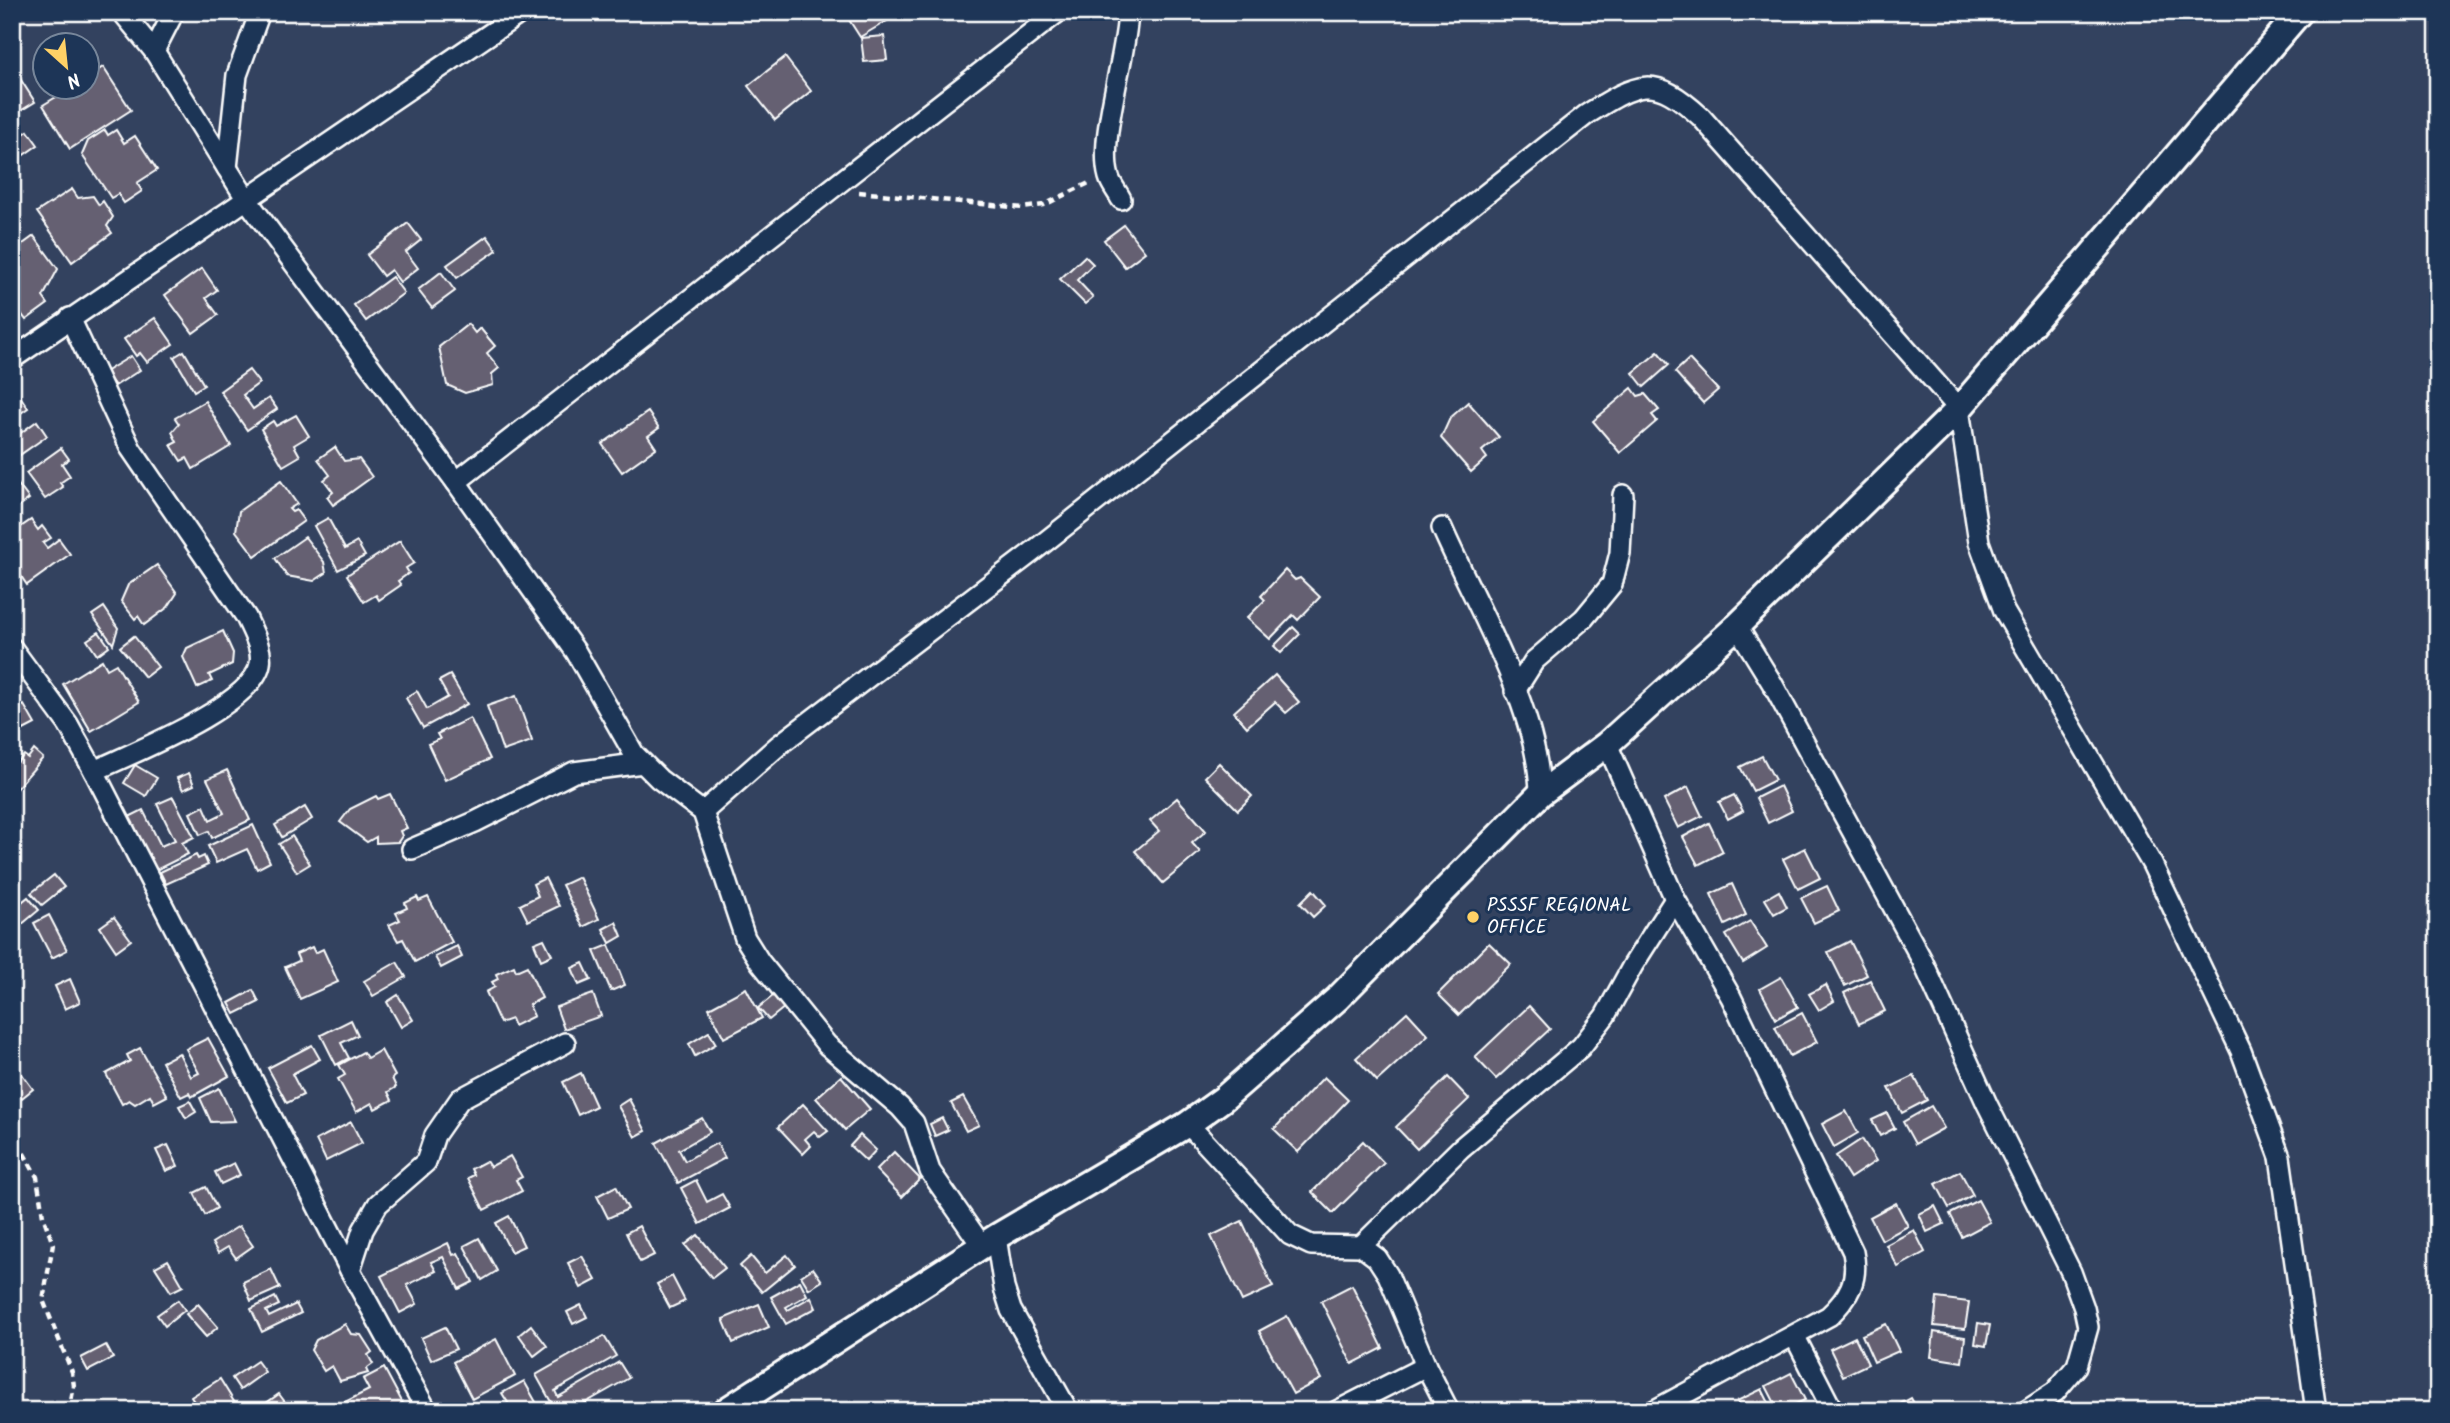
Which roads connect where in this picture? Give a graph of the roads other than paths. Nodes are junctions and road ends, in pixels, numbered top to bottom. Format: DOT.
graph roads {
  1 [pos="122,12"];
  2 [pos="174,12"];
  3 [pos="260,12"];
  4 [pos="522,12"];
  5 [pos="1058,12"];
  6 [pos="1128,12"];
  7 [pos="2300,12"];
  8 [pos="154,51"];
  9 [pos="227,168"];
  10 [pos="1121,199"];
  11 [pos="247,200"];
  12 [pos="70,318"];
  13 [pos="12,359"];
  14 [pos="1959,409"];
  15 [pos="456,482"];
  16 [pos="1623,495"];
  17 [pos="1442,528"];
  18 [pos="1737,626"];
  19 [pos="12,648"];
  20 [pos="1515,691"];
  21 [pos="1607,744"];
  22 [pos="643,764"];
  23 [pos="94,771"];
  24 [pos="1540,794"];
  25 [pos="703,812"];
  26 [pos="412,849"];
  27 [pos="1675,899"];
  28 [pos="565,1043"];
  29 [pos="1188,1124"];
  30 [pos="989,1242"];
  31 [pos="1361,1246"];
  32 [pos="349,1270"];
  33 [pos="1795,1336"];
  34 [pos="1426,1366"];
  35 [pos="427,1411"];
  36 [pos="725,1411"];
  37 [pos="1068,1411"];
  38 [pos="1337,1411"];
  39 [pos="1449,1411"];
  40 [pos="1653,1411"];
  41 [pos="1833,1411"];
  42 [pos="2026,1411"];
  43 [pos="2316,1411"];
  1 -- 8 [label="street"];
  2 -- 8 [label="street"];
  3 -- 9 [label="street"];
  4 -- 11 [label="street"];
  5 -- 15 [label="street"];
  6 -- 10 [label="street"];
  7 -- 14 [label="street"];
  8 -- 9 [label="street"];
  9 -- 11 [label="street"];
  11 -- 12 [label="street"];
  11 -- 15 [label="street"];
  12 -- 13 [label="street"];
  12 -- 23 [label="street"];
  14 -- 18 [label="street"];
  14 -- 25 [label="street"];
  14 -- 43 [label="street"];
  15 -- 22 [label="street"];
  16 -- 20 [label="street"];
  17 -- 20 [label="street"];
  18 -- 21 [label="street"];
  18 -- 42 [label="street"];
  19 -- 23 [label="street"];
  20 -- 24 [label="street"];
  21 -- 24 [label="street"];
  21 -- 27 [label="street"];
  22 -- 25 [label="street"];
  22 -- 26 [label="street"];
  23 -- 32 [label="street"];
  24 -- 29 [label="street"];
  25 -- 30 [label="street"];
  27 -- 31 [label="street"];
  27 -- 33 [label="street"];
  28 -- 32 [label="street"];
  29 -- 30 [label="street"];
  29 -- 31 [label="street"];
  30 -- 36 [label="street"];
  30 -- 37 [label="street"];
  31 -- 34 [label="street"];
  32 -- 35 [label="street"];
  33 -- 40 [label="street"];
  33 -- 41 [label="street"];
  34 -- 38 [label="street"];
  34 -- 39 [label="street"];
}
